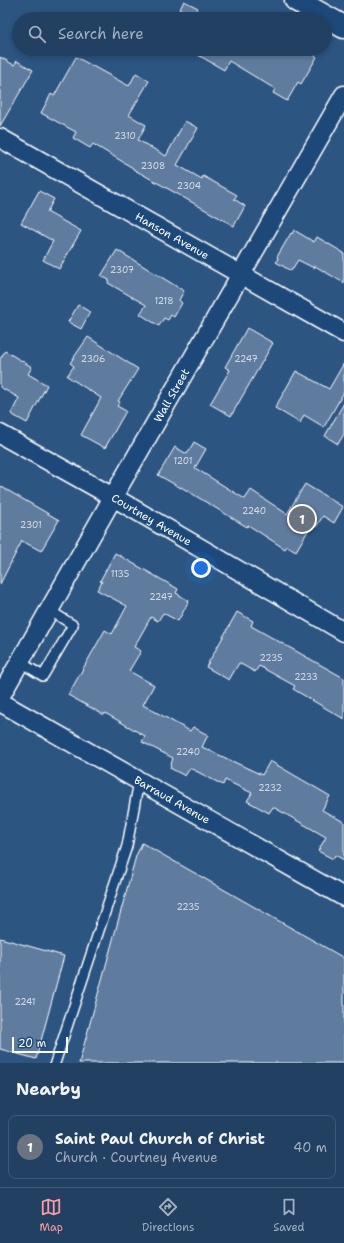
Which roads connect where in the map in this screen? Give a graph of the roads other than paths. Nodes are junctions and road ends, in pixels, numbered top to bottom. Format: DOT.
graph roads {
  1 [pos="296,0"];
  2 [pos="317,12"];
  3 [pos="332,20"];
  4 [pos="344,27"];
  5 [pos="344,94"];
  6 [pos="0,138"];
  7 [pos="241,274"];
  8 [pos="344,333"];
  9 [pos="0,434"];
  10 [pos="113,497"];
  11 [pos="49,610"];
  12 [pos="344,632"];
  13 [pos="20,662"];
  14 [pos="0,696"];
  15 [pos="0,702"];
  16 [pos="139,781"];
  17 [pos="344,897"];
  18 [pos="55,1063"];
  1 -- 2 [label="street"];
  3 -- 4 [label="street"];
  5 -- 7 [label="street, Wall Street"];
  6 -- 7 [label="street, Hanson Avenue"];
  7 -- 8 [label="street, Hanson Avenue"];
  7 -- 10 [label="street, Wall Street"];
  9 -- 10 [label="street, Courtney Avenue"];
  10 -- 11 [label="street, Wall Street"];
  10 -- 12 [label="street, Courtney Avenue"];
  11 -- 13 [label="street, Wall Street"];
  11 -- 13 [label="lane"];
  13 -- 14 [label="street, Wall Street"];
  15 -- 16 [label="street, Barraud Avenue"];
  16 -- 17 [label="street, Barraud Avenue"];
  16 -- 18 [label="lane"];
}
